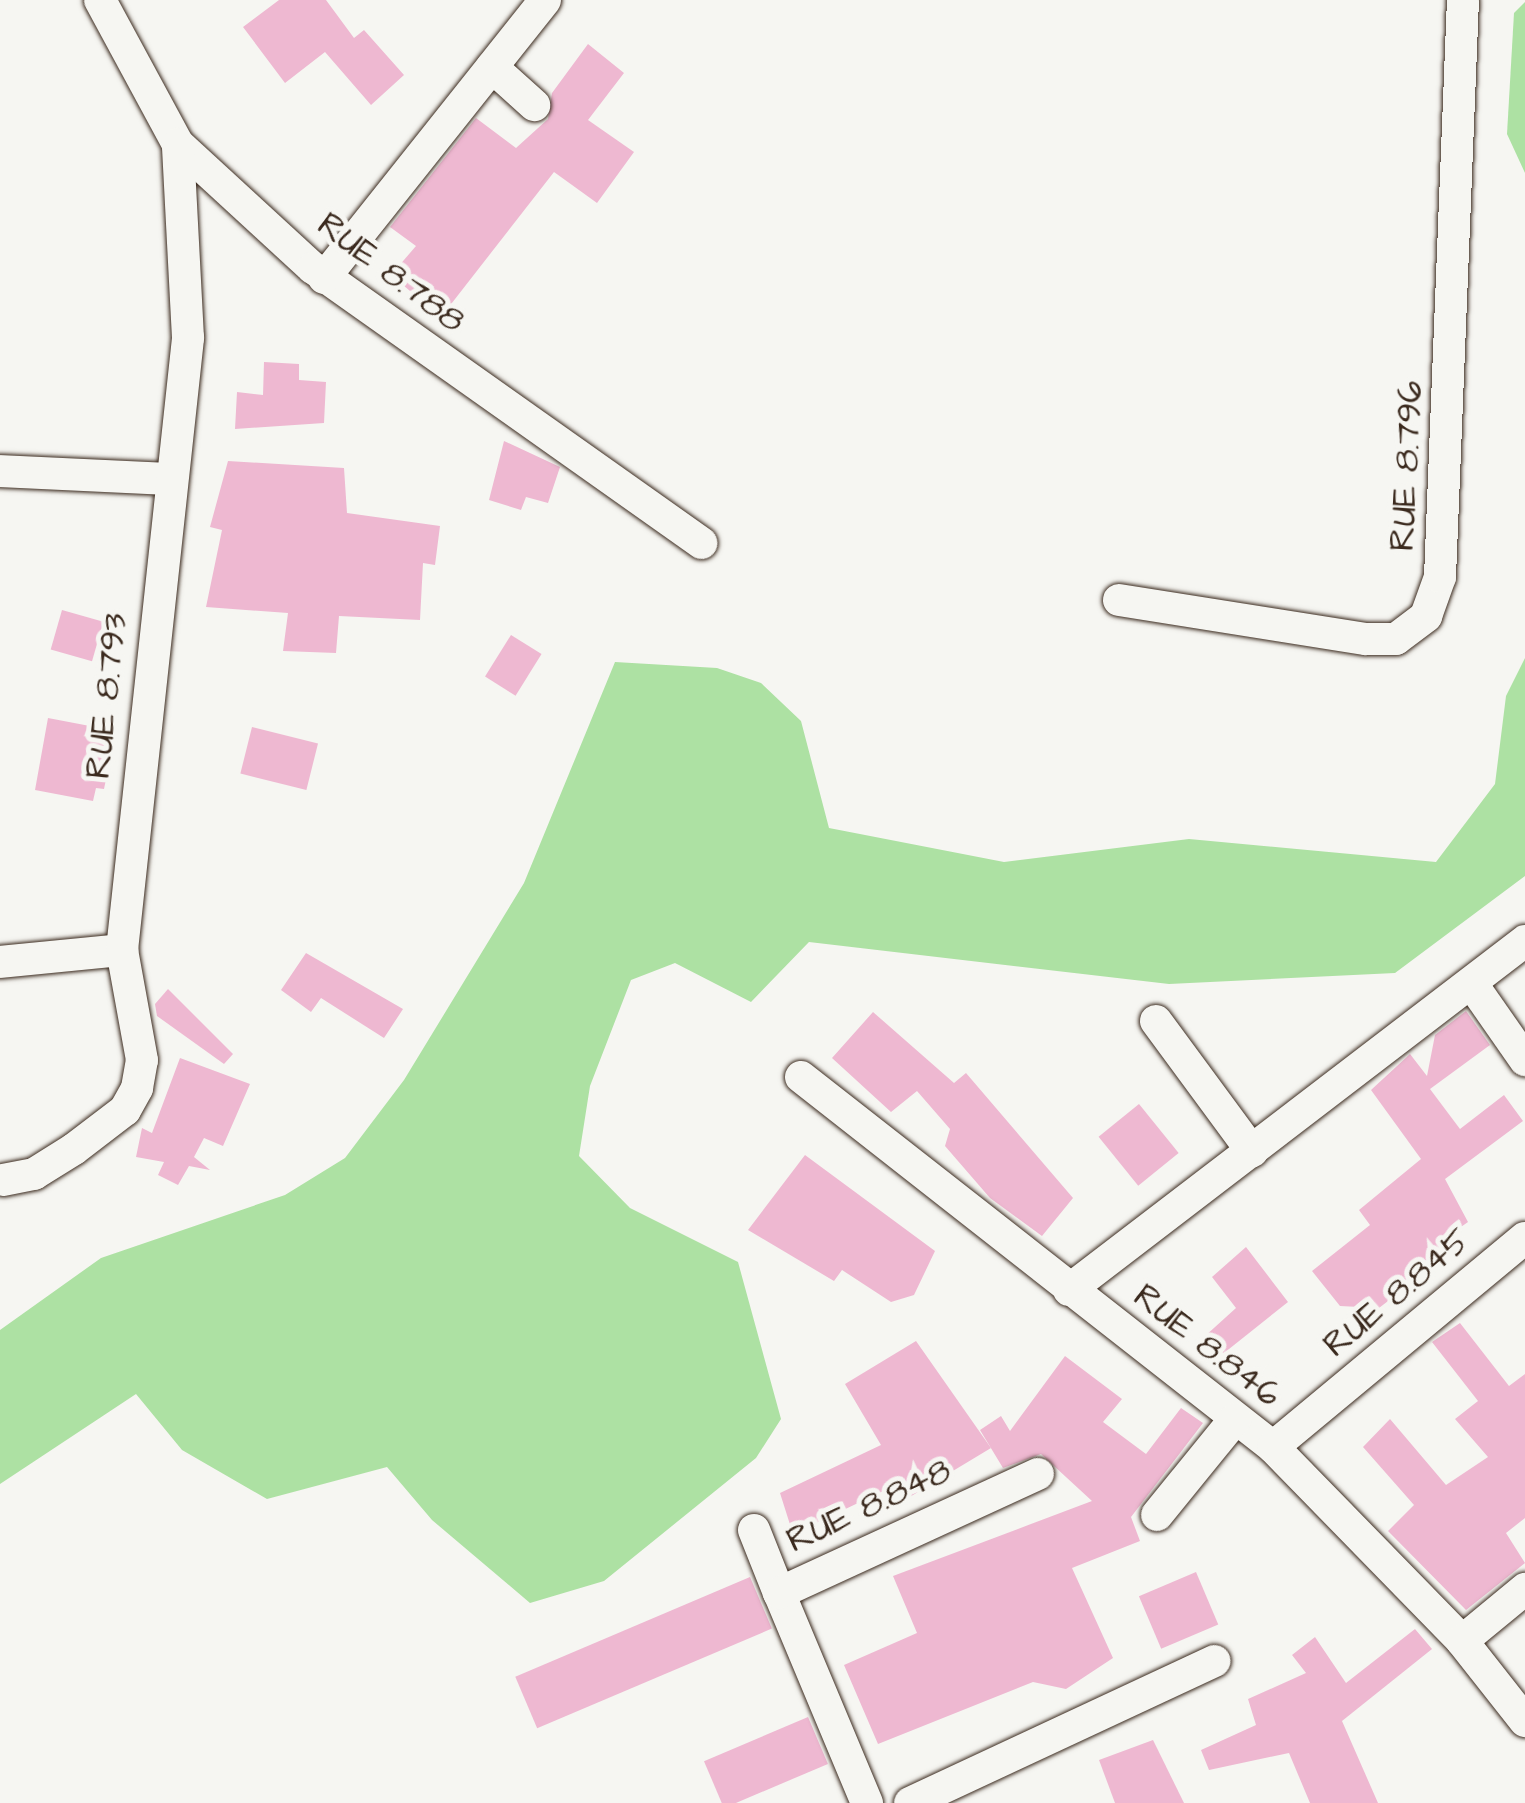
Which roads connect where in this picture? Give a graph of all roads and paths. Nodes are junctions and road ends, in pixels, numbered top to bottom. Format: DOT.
graph roads {
  1 [pos="100,0"];
  2 [pos="544,0"];
  3 [pos="1462,0"];
  4 [pos="492,67"];
  5 [pos="534,106"];
  6 [pos="178,144"];
  7 [pos="324,278"];
  8 [pos="0,472"];
  9 [pos="169,478"];
  10 [pos="702,543"];
  11 [pos="1119,600"];
  12 [pos="1525,941"];
  13 [pos="122,950"];
  14 [pos="0,962"];
  15 [pos="1472,984"];
  16 [pos="1156,1021"];
  17 [pos="1525,1060"];
  18 [pos="800,1078"];
  19 [pos="1252,1151"];
  20 [pos="3,1180"];
  21 [pos="1525,1238"];
  22 [pos="1068,1290"];
  23 [pos="1236,1418"];
  24 [pos="1273,1447"];
  25 [pos="1038,1474"];
  26 [pos="1157,1515"];
  27 [pos="754,1530"];
  28 [pos="1525,1590"];
  29 [pos="779,1592"];
  30 [pos="1462,1641"];
  31 [pos="1215,1661"];
  32 [pos="1525,1721"];
  33 [pos="867,1803"];
  34 [pos="910,1803"];
  1 -- 6 [label="street, RUE 8.788"];
  2 -- 4 [label="street"];
  3 -- 11 [label="street, RUE 8.796"];
  4 -- 5 [label="street"];
  4 -- 7 [label="street"];
  6 -- 7 [label="street, RUE 8.788"];
  6 -- 9 [label="street, RUE 8.793"];
  7 -- 10 [label="street, RUE 8.788"];
  8 -- 9 [label="street"];
  9 -- 13 [label="street, RUE 8.793"];
  12 -- 15 [label="street"];
  13 -- 14 [label="street"];
  13 -- 20 [label="street, RUE 8.793"];
  15 -- 17 [label="street"];
  15 -- 19 [label="street"];
  16 -- 19 [label="street"];
  18 -- 22 [label="street, RUE 8.846"];
  19 -- 22 [label="street"];
  21 -- 24 [label="street, RUE 8.845"];
  22 -- 23 [label="street, RUE 8.846"];
  23 -- 24 [label="street, RUE 8.846"];
  23 -- 26 [label="street"];
  24 -- 30 [label="street, RUE 8.846"];
  25 -- 29 [label="street, RUE 8.848"];
  27 -- 29 [label="street"];
  28 -- 30 [label="street"];
  29 -- 33 [label="street, RUE 8.848"];
  30 -- 32 [label="street, RUE 8.846"];
  31 -- 34 [label="street"];
}
